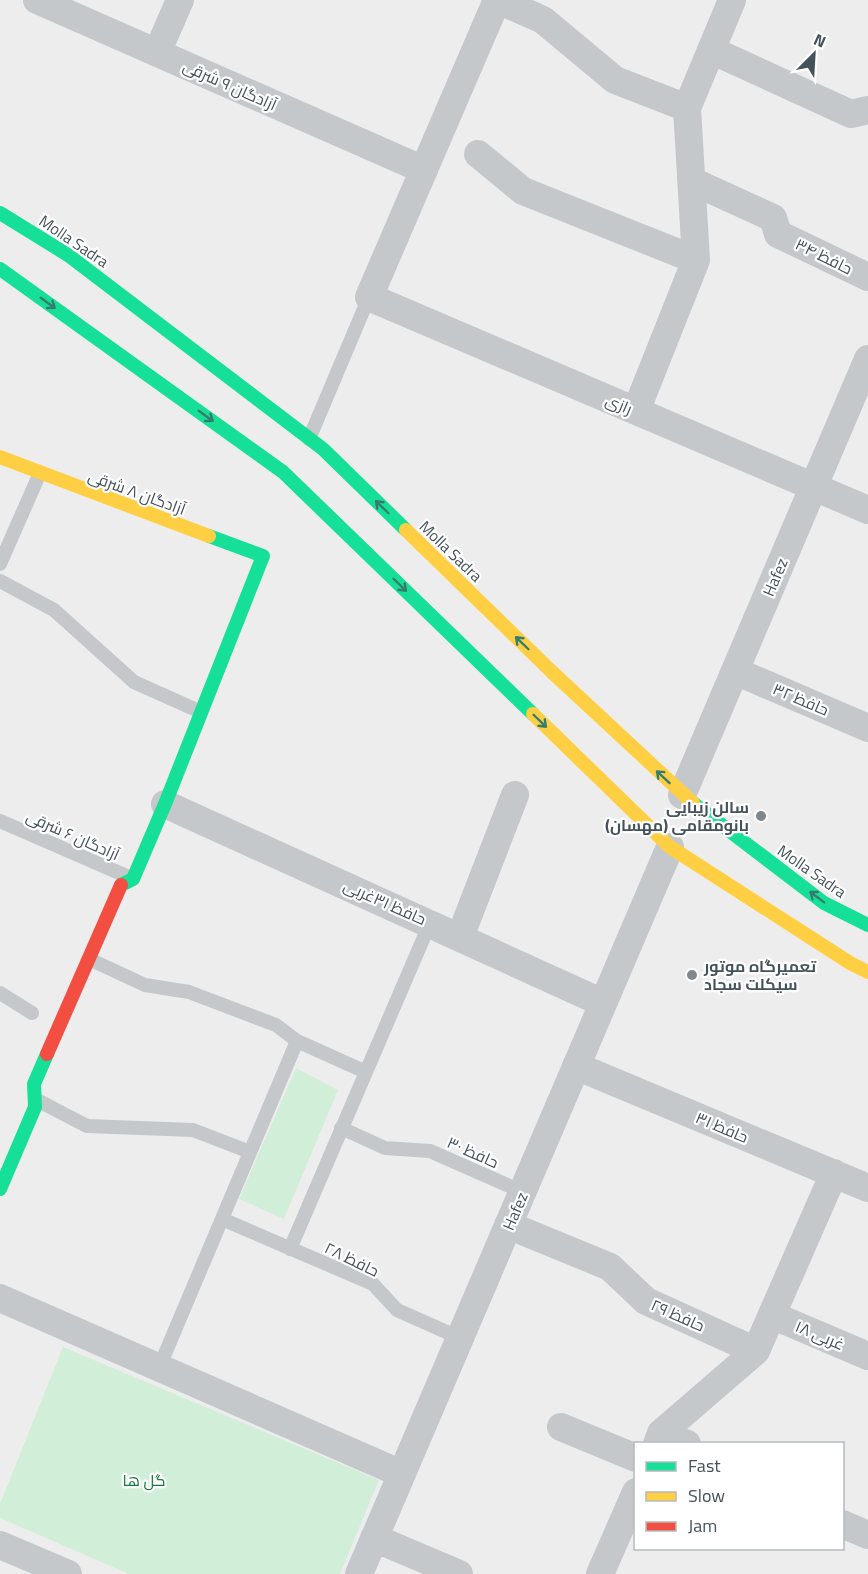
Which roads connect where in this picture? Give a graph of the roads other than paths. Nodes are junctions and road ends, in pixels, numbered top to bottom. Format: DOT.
graph roads {
  1 [pos="37,0"];
  2 [pos="180,0"];
  3 [pos="497,0"];
  4 [pos="732,0"];
  5 [pos="711,50"];
  6 [pos="157,53"];
  7 [pos="687,108"];
  8 [pos="868,110"];
  9 [pos="478,154"];
  10 [pos="424,170"];
  11 [pos="692,181"];
  12 [pos="0,213"];
  13 [pos="696,260"];
  14 [pos="0,269"];
  15 [pos="868,277"];
  16 [pos="369,297"];
  17 [pos="868,359"];
  18 [pos="636,411"];
  19 [pos="309,439"];
  20 [pos="0,457"];
  21 [pos="40,473"];
  22 [pos="814,487"];
  23 [pos="868,510"];
  24 [pos="0,564"];
  25 [pos="0,581"];
  26 [pos="735,671"];
  27 [pos="201,712"];
  28 [pos="868,728"];
  29 [pos="515,795"];
  30 [pos="682,795"];
  31 [pos="165,804"];
  32 [pos="0,821"];
  33 [pos="670,847"];
  34 [pos="133,879"];
  35 [pos="430,923"];
  36 [pos="868,925"];
  37 [pos="460,937"];
  38 [pos="88,959"];
  39 [pos="868,972"];
  40 [pos="0,993"];
  41 [pos="603,1003"];
  42 [pos="32,1013"];
  43 [pos="297,1041"];
  44 [pos="576,1066"];
  45 [pos="366,1072"];
  46 [pos="35,1098"];
  47 [pos="341,1128"];
  48 [pos="250,1152"];
  49 [pos="4,1169"];
  50 [pos="834,1173"];
  51 [pos="868,1188"];
  52 [pos="0,1189"];
  53 [pos="523,1192"];
  54 [pos="222,1219"];
  55 [pos="508,1225"];
  56 [pos="290,1249"];
  57 [pos="0,1298"];
  58 [pos="772,1315"];
  59 [pos="460,1338"];
  60 [pos="756,1350"];
  61 [pos="868,1356"];
  62 [pos="159,1368"];
  63 [pos="561,1427"];
  64 [pos="659,1438"];
  65 [pos="681,1442"];
  66 [pos="634,1457"];
  67 [pos="402,1474"];
  68 [pos="634,1497"];
  69 [pos="844,1524"];
  70 [pos="868,1535"];
  71 [pos="374,1538"];
  72 [pos="0,1545"];
  73 [pos="64,1573"];
  74 [pos="359,1574"];
  75 [pos="459,1574"];
  76 [pos="600,1574"];
  1 -- 6 [label="street, آزادگان ۹ شرقی"];
  2 -- 6 [label="street"];
  3 -- 7 [label="street"];
  3 -- 10 [label="street"];
  4 -- 5 [label="street"];
  5 -- 7 [label="street"];
  5 -- 8 [label="street"];
  6 -- 10 [label="street, آزادگان ۹ شرقی"];
  7 -- 11 [label="street"];
  9 -- 13 [label="street"];
  10 -- 16 [label="street"];
  11 -- 13 [label="street"];
  11 -- 15 [label="street, حافظ ۳۴"];
  12 -- 19 [label="main road, Molla Sadra"];
  13 -- 18 [label="street"];
  14 -- 33 [label="main road, one-way"];
  16 -- 18 [label="street, رازی"];
  16 -- 19 [label="lane"];
  17 -- 22 [label="street, Hafez"];
  18 -- 22 [label="street, رازی"];
  30 -- 19 [label="main road, Molla Sadra, one-way"];
  20 -- 21 [label="main road, آزادگان ۸ شرقی"];
  21 -- 24 [label="lane"];
  21 -- 27 [label="main road, آزادگان ۸ شرقی"];
  22 -- 23 [label="street, رازی"];
  22 -- 26 [label="street, Hafez"];
  25 -- 27 [label="lane"];
  26 -- 28 [label="street, حافظ ۳۲"];
  26 -- 30 [label="street, Hafez"];
  27 -- 31 [label="main road"];
  29 -- 37 [label="street"];
  36 -- 30 [label="main road, Molla Sadra, one-way"];
  31 -- 34 [label="main road"];
  31 -- 35 [label="street, حافظ ۳۱غربی"];
  32 -- 34 [label="lane, آزادگان ۶ شرقی"];
  33 -- 39 [label="main road"];
  33 -- 41 [label="street, Hafez"];
  34 -- 38 [label="main road"];
  35 -- 37 [label="street, حافظ ۳۱غربی"];
  35 -- 45 [label="lane"];
  37 -- 41 [label="street, حافظ ۳۱غربی"];
  38 -- 43 [label="lane"];
  38 -- 46 [label="main road"];
  40 -- 42 [label="lane"];
  41 -- 44 [label="street, Hafez"];
  43 -- 45 [label="lane"];
  43 -- 48 [label="lane"];
  44 -- 50 [label="street, حافظ ۳۱"];
  44 -- 53 [label="street, Hafez"];
  45 -- 47 [label="lane"];
  46 -- 48 [label="lane"];
  46 -- 49 [label="main road"];
  47 -- 53 [label="lane, حافظ ۳۰"];
  47 -- 56 [label="lane"];
  48 -- 54 [label="lane"];
  49 -- 52 [label="main road"];
  50 -- 51 [label="street, حافظ ۳۱"];
  50 -- 58 [label="street"];
  53 -- 55 [label="street, Hafez"];
  54 -- 56 [label="lane, حافظ ۲۸"];
  54 -- 62 [label="lane"];
  55 -- 59 [label="street, Hafez"];
  55 -- 60 [label="street, حافظ ۲۹"];
  56 -- 59 [label="lane, حافظ ۲۸"];
  57 -- 62 [label="street"];
  58 -- 60 [label="street"];
  58 -- 61 [label="street, ۱۸ غربی"];
  59 -- 67 [label="street, Hafez"];
  60 -- 64 [label="street"];
  62 -- 67 [label="street"];
  63 -- 66 [label="street"];
  64 -- 65 [label="street"];
  67 -- 71 [label="street, Hafez"];
  68 -- 76 [label="street"];
  69 -- 70 [label="street"];
  71 -- 74 [label="street, Hafez"];
  71 -- 75 [label="street"];
  72 -- 73 [label="street"];
}
